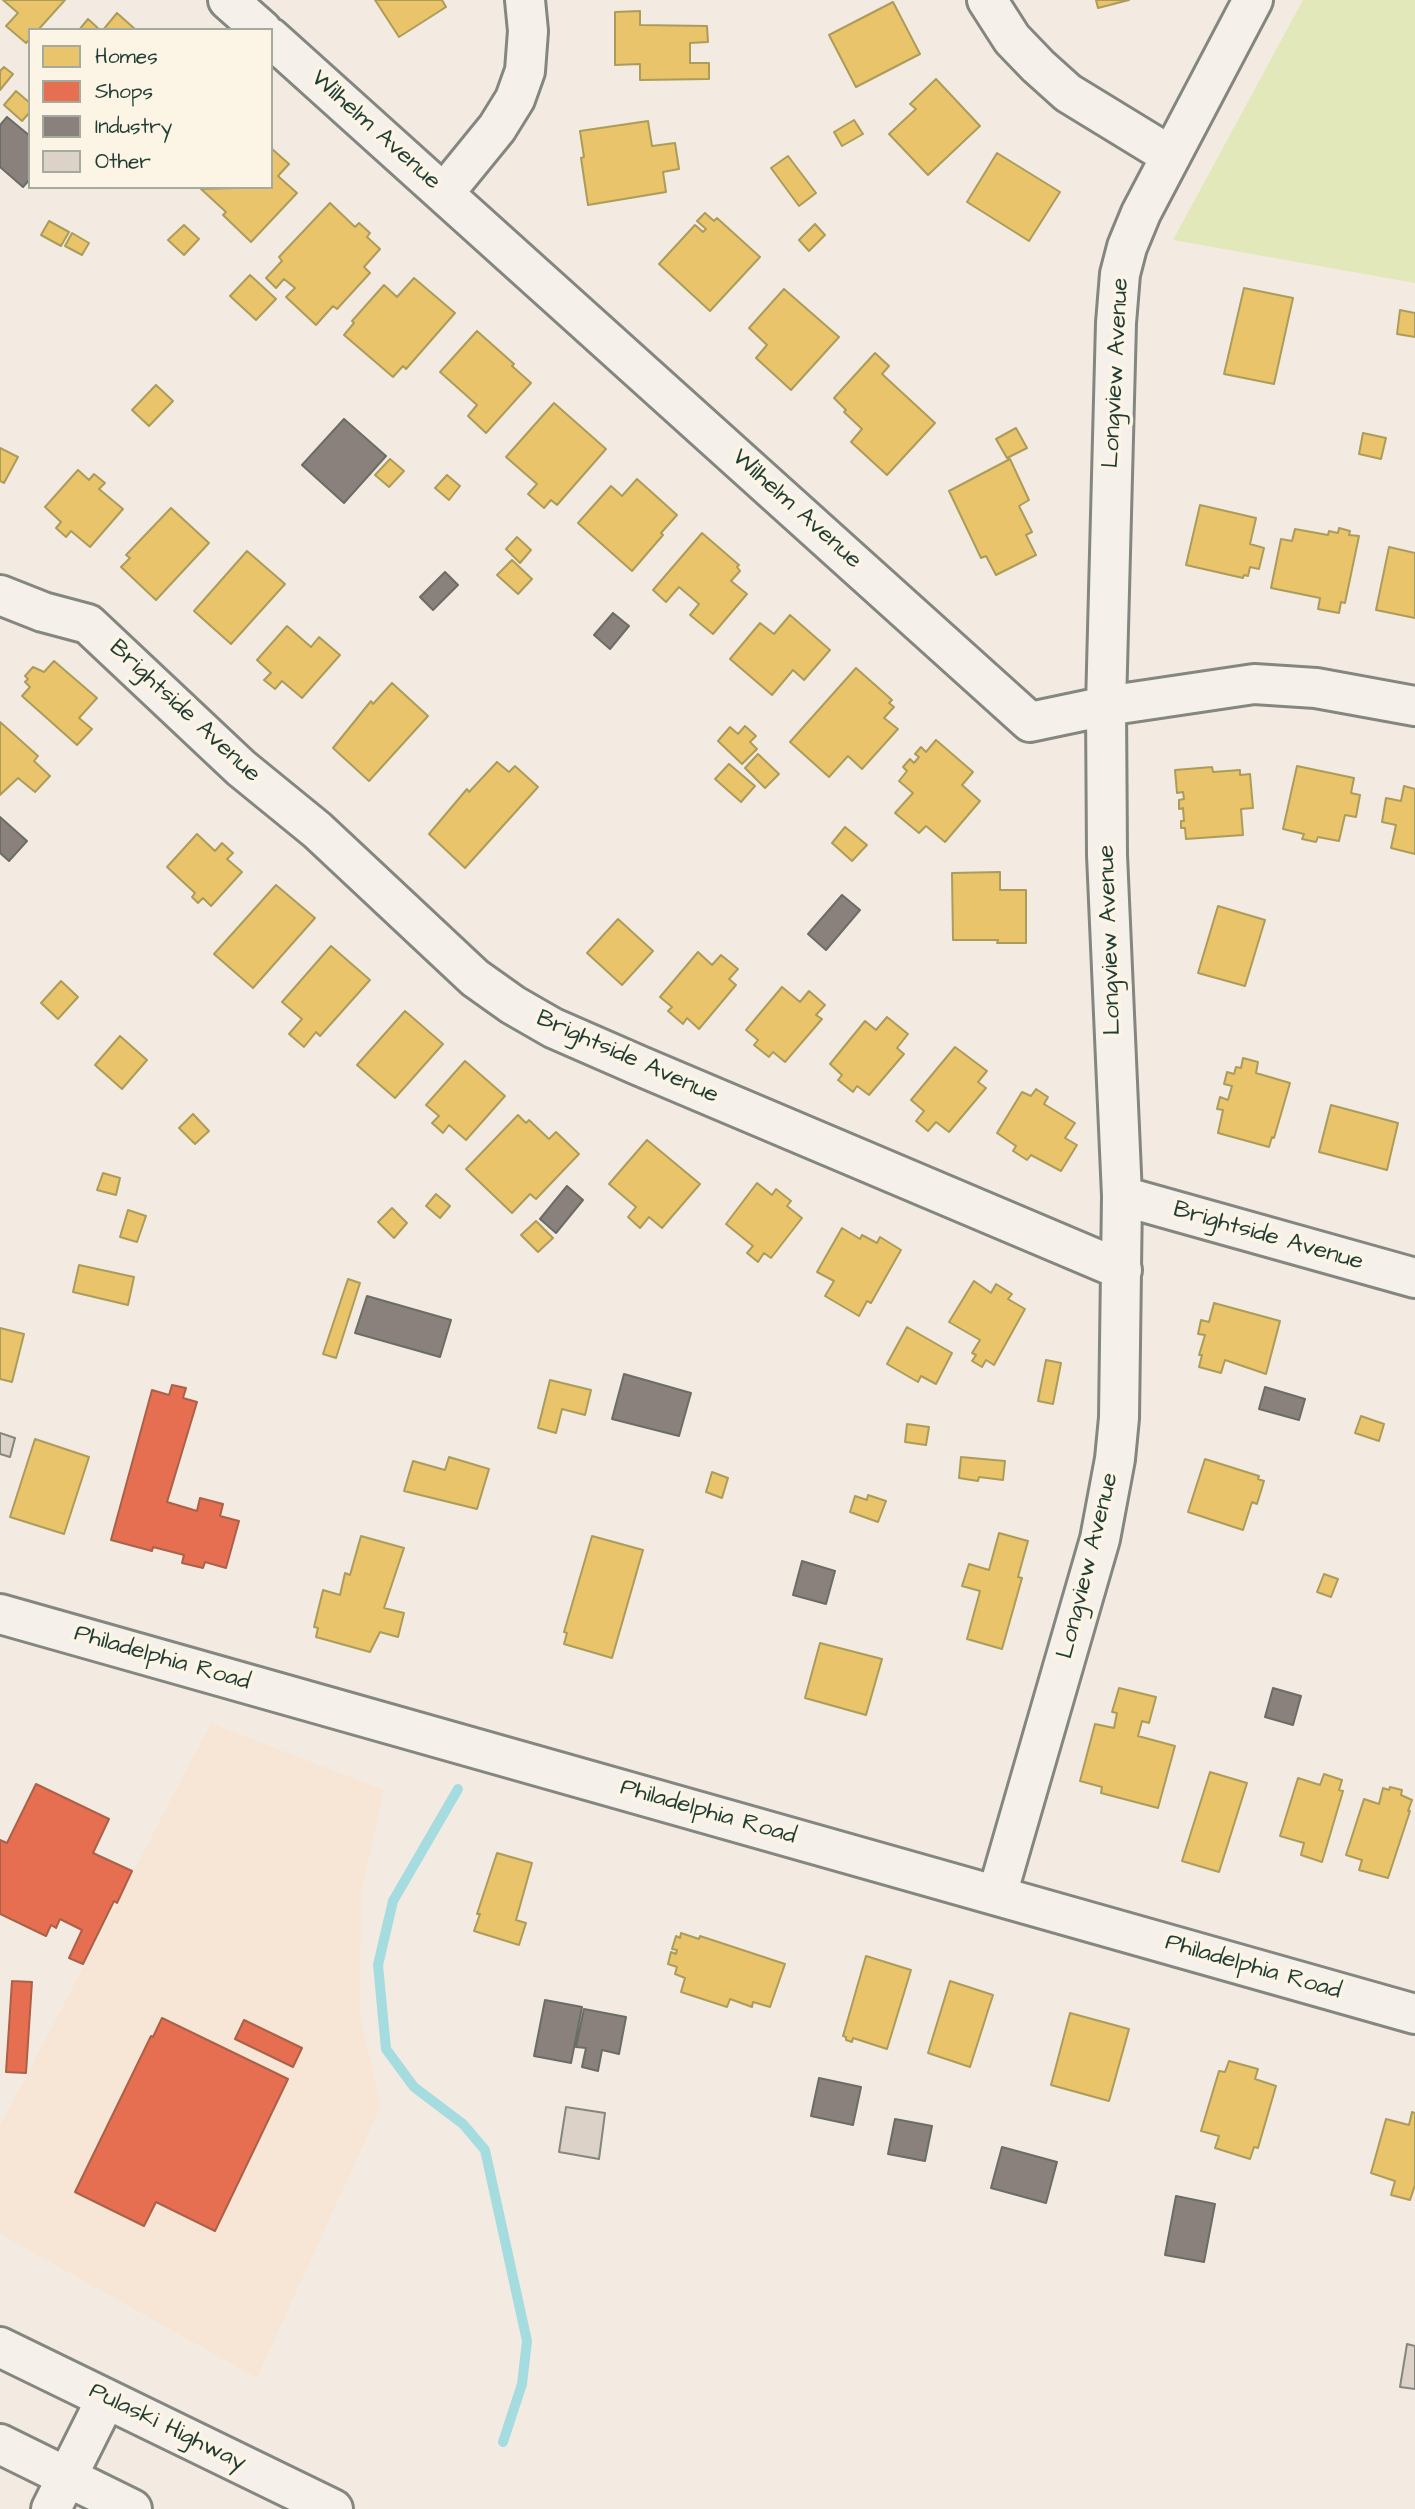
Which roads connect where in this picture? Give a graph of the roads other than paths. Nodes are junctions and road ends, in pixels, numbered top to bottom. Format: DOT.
graph roads {
  1 [pos="228,0"];
  2 [pos="525,0"];
  3 [pos="987,0"];
  4 [pos="1253,0"];
  5 [pos="260,28"];
  6 [pos="273,40"];
  7 [pos="1171,156"];
  8 [pos="444,193"];
  9 [pos="0,595"];
  10 [pos="1106,706"];
  11 [pos="1415,706"];
  12 [pos="1122,1196"];
  13 [pos="1122,1270"];
  14 [pos="1415,1279"];
  15 [pos="0,1614"];
  16 [pos="997,1895"];
  17 [pos="1415,2014"];
  18 [pos="0,2347"];
  19 [pos="106,2399"];
  20 [pos="0,2444"];
  21 [pos="59,2493"];
  22 [pos="132,2509"];
  23 [pos="333,2509"];
  1 -- 5 [label="main road"];
  2 -- 8 [label="main road"];
  3 -- 7 [label="main road"];
  4 -- 7 [label="main road, Longview Avenue"];
  6 -- 8 [label="main road, Wilhelm Avenue"];
  7 -- 10 [label="main road, Longview Avenue"];
  8 -- 10 [label="main road, Wilhelm Avenue"];
  9 -- 13 [label="main road, Brightside Avenue"];
  10 -- 11 [label="main road, Wilhelm Avenue"];
  10 -- 12 [label="main road, Longview Avenue"];
  12 -- 13 [label="main road, Longview Avenue"];
  12 -- 14 [label="main road, Brightside Avenue"];
  13 -- 16 [label="main road, Longview Avenue"];
  15 -- 16 [label="main road, Philadelphia Road"];
  16 -- 17 [label="main road, Philadelphia Road"];
  18 -- 19 [label="main road, Pulaski Highway"];
  19 -- 21 [label="main road"];
  19 -- 23 [label="main road, Pulaski Highway"];
  20 -- 21 [label="main road"];
  21 -- 22 [label="main road"];
}
